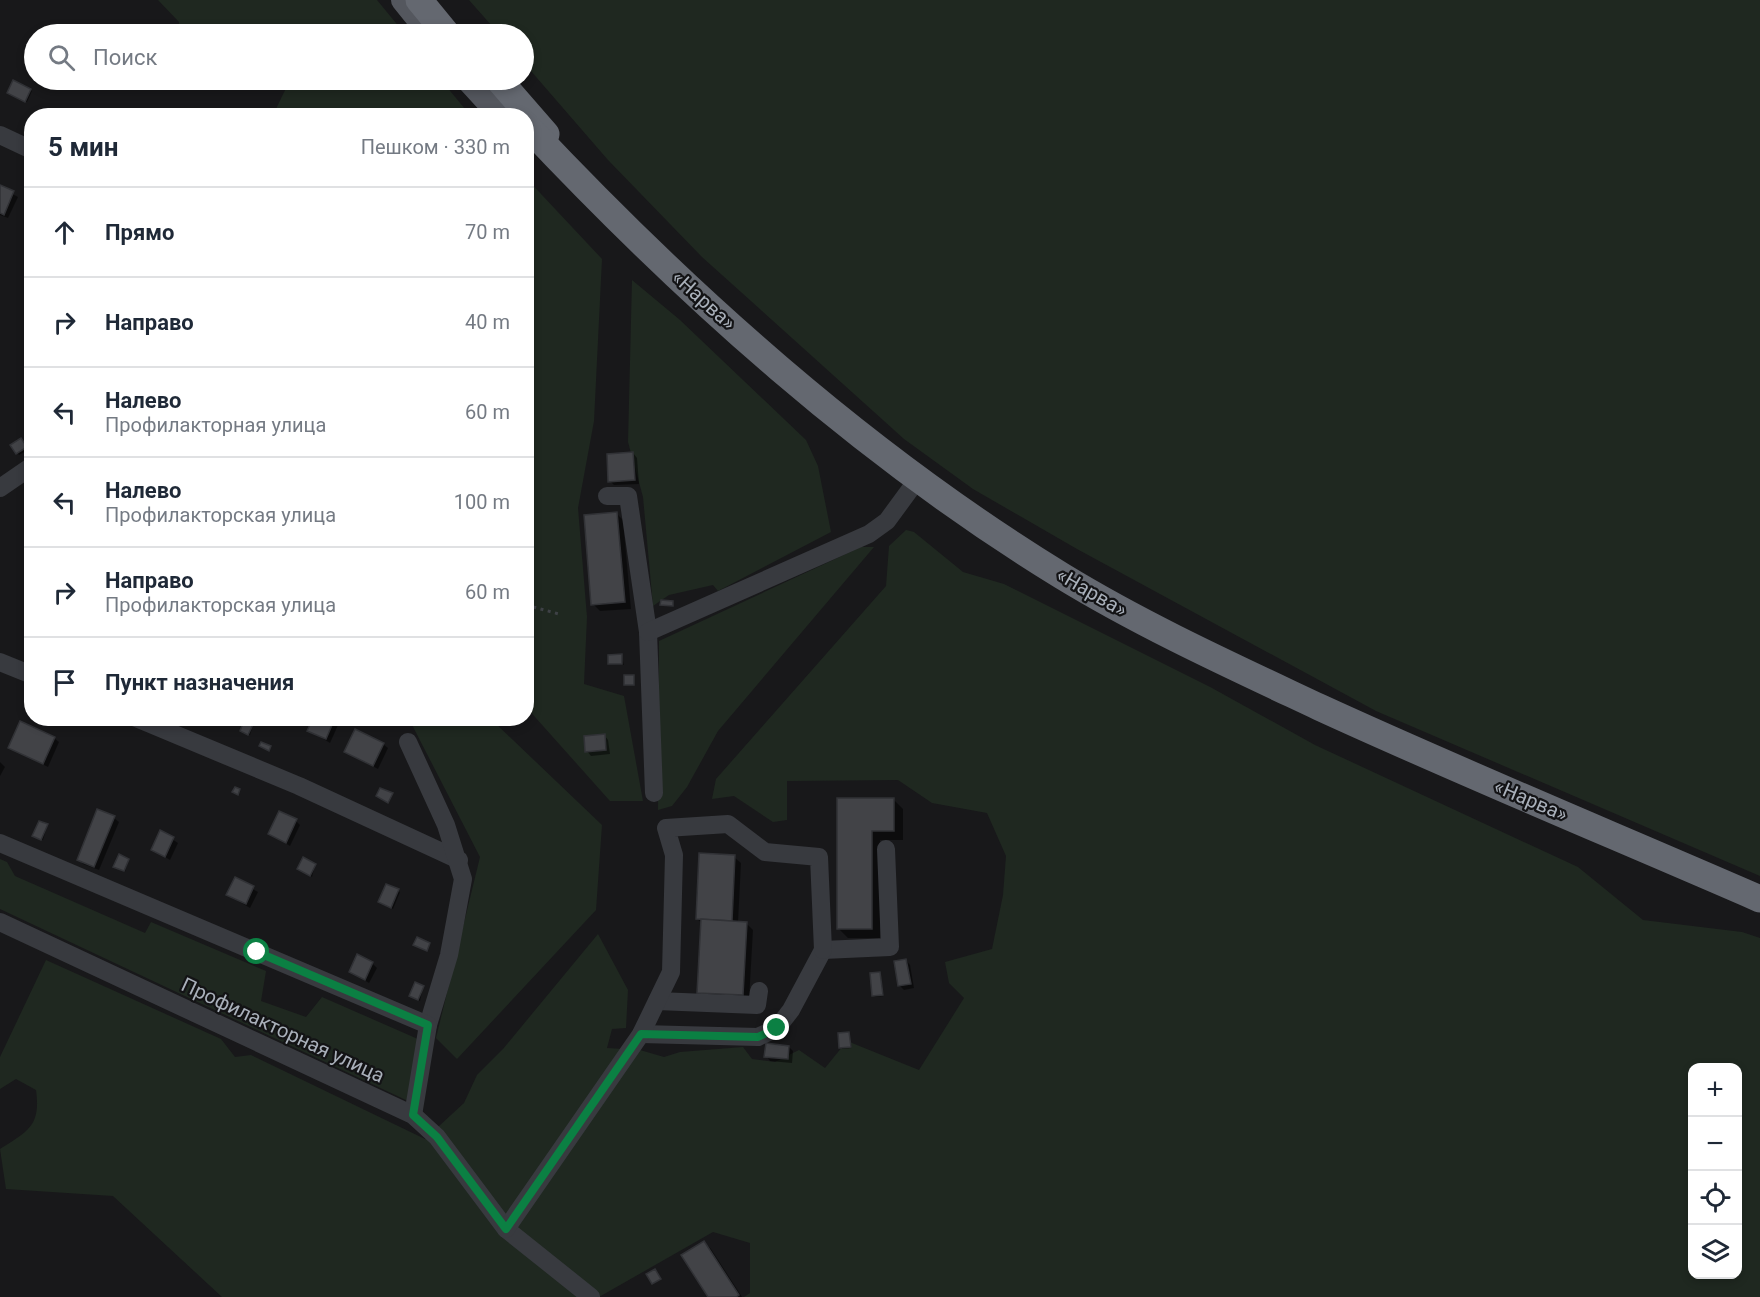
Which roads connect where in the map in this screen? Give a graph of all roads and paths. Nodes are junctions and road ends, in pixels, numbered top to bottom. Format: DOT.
graph roads {
  1 [pos="403,0"];
  2 [pos="419,0"];
  3 [pos="433,0"];
  4 [pos="423,24"];
  5 [pos="439,24"];
  6 [pos="453,24"];
  7 [pos="477,90"];
  8 [pos="495,90"];
  9 [pos="507,90"];
  10 [pos="494,108"];
  11 [pos="511,108"];
  12 [pos="523,108"];
  13 [pos="534,121"];
  14 [pos="534,133"];
  15 [pos="0,135"];
  16 [pos="24,146"];
  17 [pos="534,149"];
  18 [pos="614,216"];
  19 [pos="648,249"];
  20 [pos="24,475"];
  21 [pos="917,480"];
  22 [pos="0,488"];
  23 [pos="607,496"];
  24 [pos="534,607"];
  25 [pos="559,614"];
  26 [pos="648,632"];
  27 [pos="0,662"];
  28 [pos="24,672"];
  29 [pos="155,726"];
  30 [pos="408,742"];
  31 [pos="654,793"];
  32 [pos="0,843"];
  33 [pos="886,849"];
  34 [pos="459,860"];
  35 [pos="1760,899"];
  36 [pos="0,922"];
  37 [pos="823,950"];
  38 [pos="759,990"];
  39 [pos="657,1001"];
  40 [pos="428,1025"];
  41 [pos="641,1034"];
  42 [pos="413,1115"];
  43 [pos="506,1229"];
  44 [pos="591,1297"];
  1 -- 4 [label="main road"];
  2 -- 5 [label="highway"];
  3 -- 6 [label="highway"];
  7 -- 10 [label="main road"];
  8 -- 11 [label="highway"];
  9 -- 12 [label="highway"];
  13 -- 18 [label="highway"];
  14 -- 18 [label="highway, «Нарва»"];
  15 -- 16 [label="street"];
  17 -- 19 [label="main road"];
  18 -- 19 [label="highway, «Нарва»"];
  19 -- 21 [label="highway, «Нарва»"];
  20 -- 22 [label="street"];
  21 -- 26 [label="street"];
  21 -- 35 [label="highway, «Нарва»"];
  23 -- 26 [label="street"];
  24 -- 25 [label="path"];
  26 -- 31 [label="street"];
  27 -- 28 [label="street"];
  29 -- 34 [label="street"];
  30 -- 34 [label="street"];
  32 -- 40 [label="street"];
  33 -- 37 [label="street"];
  34 -- 40 [label="street"];
  36 -- 42 [label="street, Профилакторная улица"];
  37 -- 39 [label="street"];
  37 -- 41 [label="street"];
  38 -- 39 [label="street"];
  39 -- 41 [label="street"];
  40 -- 42 [label="street"];
  41 -- 43 [label="street"];
  42 -- 43 [label="street, Профилакторная улица"];
  43 -- 44 [label="street, Профилакторная улица"];
}
